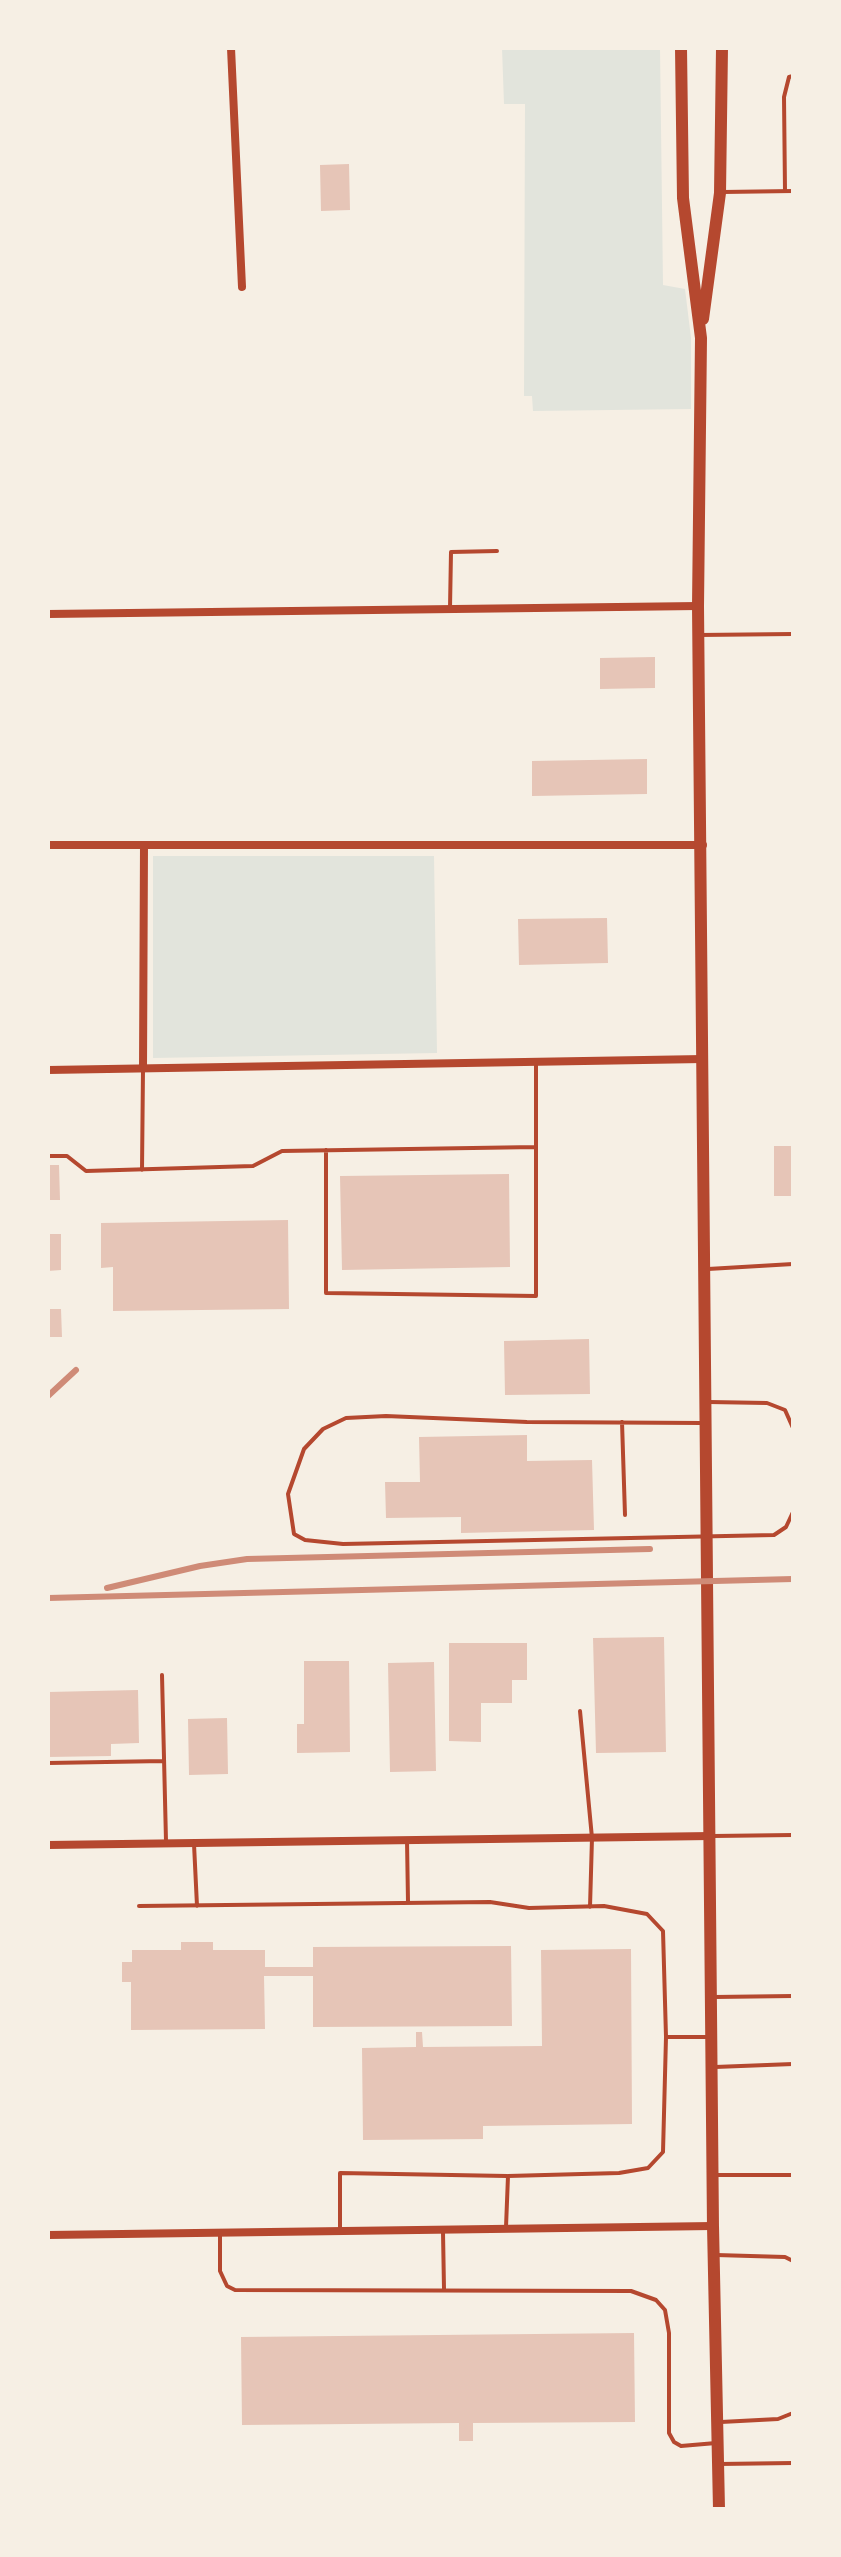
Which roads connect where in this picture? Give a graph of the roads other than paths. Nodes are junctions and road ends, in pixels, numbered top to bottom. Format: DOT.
graph roads {
  1 [pos="231,48"];
  2 [pos="681,48"];
  3 [pos="722,48"];
  4 [pos="793,76"];
  5 [pos="785,191"];
  6 [pos="793,191"];
  7 [pos="720,193"];
  8 [pos="242,287"];
  9 [pos="701,338"];
  10 [pos="497,551"];
  11 [pos="698,606"];
  12 [pos="450,609"];
  13 [pos="48,614"];
  14 [pos="793,634"];
  15 [pos="699,635"];
  16 [pos="48,845"];
  17 [pos="144,845"];
  18 [pos="703,845"];
  19 [pos="703,1059"];
  20 [pos="536,1062"];
  21 [pos="143,1069"];
  22 [pos="48,1070"];
  23 [pos="536,1147"];
  24 [pos="326,1150"];
  25 [pos="48,1156"];
  26 [pos="142,1170"];
  27 [pos="793,1264"];
  28 [pos="706,1270"];
  29 [pos="707,1402"];
  30 [pos="622,1422"];
  31 [pos="707,1423"];
  32 [pos="793,1428"];
  33 [pos="793,1512"];
  34 [pos="625,1515"];
  35 [pos="709,1536"];
  36 [pos="162,1675"];
  37 [pos="580,1711"];
  38 [pos="164,1761"];
  39 [pos="48,1763"];
  40 [pos="793,1835"];
  41 [pos="711,1836"];
  42 [pos="592,1838"];
  43 [pos="407,1840"];
  44 [pos="166,1843"];
  45 [pos="194,1843"];
  46 [pos="48,1845"];
  47 [pos="408,1902"];
  48 [pos="139,1906"];
  49 [pos="197,1906"];
  50 [pos="590,1907"];
  51 [pos="793,1996"];
  52 [pos="712,1997"];
  53 [pos="666,2037"];
  54 [pos="712,2037"];
  55 [pos="793,2064"];
  56 [pos="712,2067"];
  57 [pos="713,2175"];
  58 [pos="793,2175"];
  59 [pos="508,2176"];
  60 [pos="713,2226"];
  61 [pos="506,2229"];
  62 [pos="443,2230"];
  63 [pos="340,2231"];
  64 [pos="220,2233"];
  65 [pos="48,2235"];
  66 [pos="714,2255"];
  67 [pos="793,2261"];
  68 [pos="444,2289"];
  69 [pos="793,2413"];
  70 [pos="717,2422"];
  71 [pos="717,2443"];
  72 [pos="793,2463"];
  73 [pos="718,2465"];
  74 [pos="719,2509"];
  1 -- 8 [label="street"];
  2 -- 9 [label="main road"];
  3 -- 7 [label="main road"];
  4 -- 5 [label="lane"];
  5 -- 6 [label="lane"];
  5 -- 7 [label="lane"];
  7 -- 9 [label="main road"];
  9 -- 11 [label="main road"];
  10 -- 12 [label="lane"];
  11 -- 12 [label="street"];
  11 -- 15 [label="main road"];
  12 -- 13 [label="street"];
  14 -- 15 [label="lane"];
  15 -- 18 [label="main road"];
  16 -- 17 [label="street"];
  17 -- 18 [label="street"];
  17 -- 21 [label="street"];
  18 -- 19 [label="main road"];
  19 -- 20 [label="street"];
  19 -- 28 [label="main road"];
  20 -- 21 [label="street"];
  20 -- 23 [label="lane"];
  21 -- 22 [label="street"];
  21 -- 26 [label="lane"];
  23 -- 24 [label="lane"];
  23 -- 24 [label="lane"];
  24 -- 26 [label="lane"];
  25 -- 26 [label="lane"];
  27 -- 28 [label="lane"];
  28 -- 29 [label="main road"];
  29 -- 31 [label="main road"];
  29 -- 32 [label="lane"];
  30 -- 31 [label="lane"];
  30 -- 34 [label="lane"];
  30 -- 35 [label="lane"];
  31 -- 35 [label="main road"];
  33 -- 35 [label="lane"];
  35 -- 41 [label="main road"];
  36 -- 38 [label="lane"];
  37 -- 42 [label="lane"];
  38 -- 39 [label="lane"];
  38 -- 44 [label="lane"];
  40 -- 41 [label="lane"];
  41 -- 42 [label="street"];
  41 -- 52 [label="main road"];
  42 -- 43 [label="street"];
  42 -- 50 [label="lane"];
  43 -- 45 [label="street"];
  43 -- 47 [label="lane"];
  44 -- 45 [label="street"];
  44 -- 46 [label="street"];
  45 -- 49 [label="lane"];
  47 -- 49 [label="lane"];
  47 -- 50 [label="lane"];
  48 -- 49 [label="lane"];
  50 -- 53 [label="lane"];
  51 -- 52 [label="lane"];
  52 -- 54 [label="main road"];
  53 -- 54 [label="lane"];
  53 -- 59 [label="lane"];
  54 -- 56 [label="main road"];
  55 -- 56 [label="lane"];
  56 -- 57 [label="main road"];
  57 -- 58 [label="lane"];
  57 -- 60 [label="main road"];
  59 -- 61 [label="lane"];
  59 -- 63 [label="lane"];
  60 -- 61 [label="street"];
  60 -- 66 [label="main road"];
  61 -- 62 [label="street"];
  62 -- 63 [label="street"];
  62 -- 68 [label="lane"];
  63 -- 64 [label="street"];
  64 -- 65 [label="street"];
  64 -- 68 [label="lane"];
  66 -- 67 [label="lane"];
  66 -- 70 [label="main road"];
  68 -- 71 [label="lane"];
  69 -- 70 [label="lane"];
  70 -- 71 [label="main road"];
  71 -- 73 [label="main road"];
  72 -- 73 [label="lane"];
  73 -- 74 [label="main road"];
}
